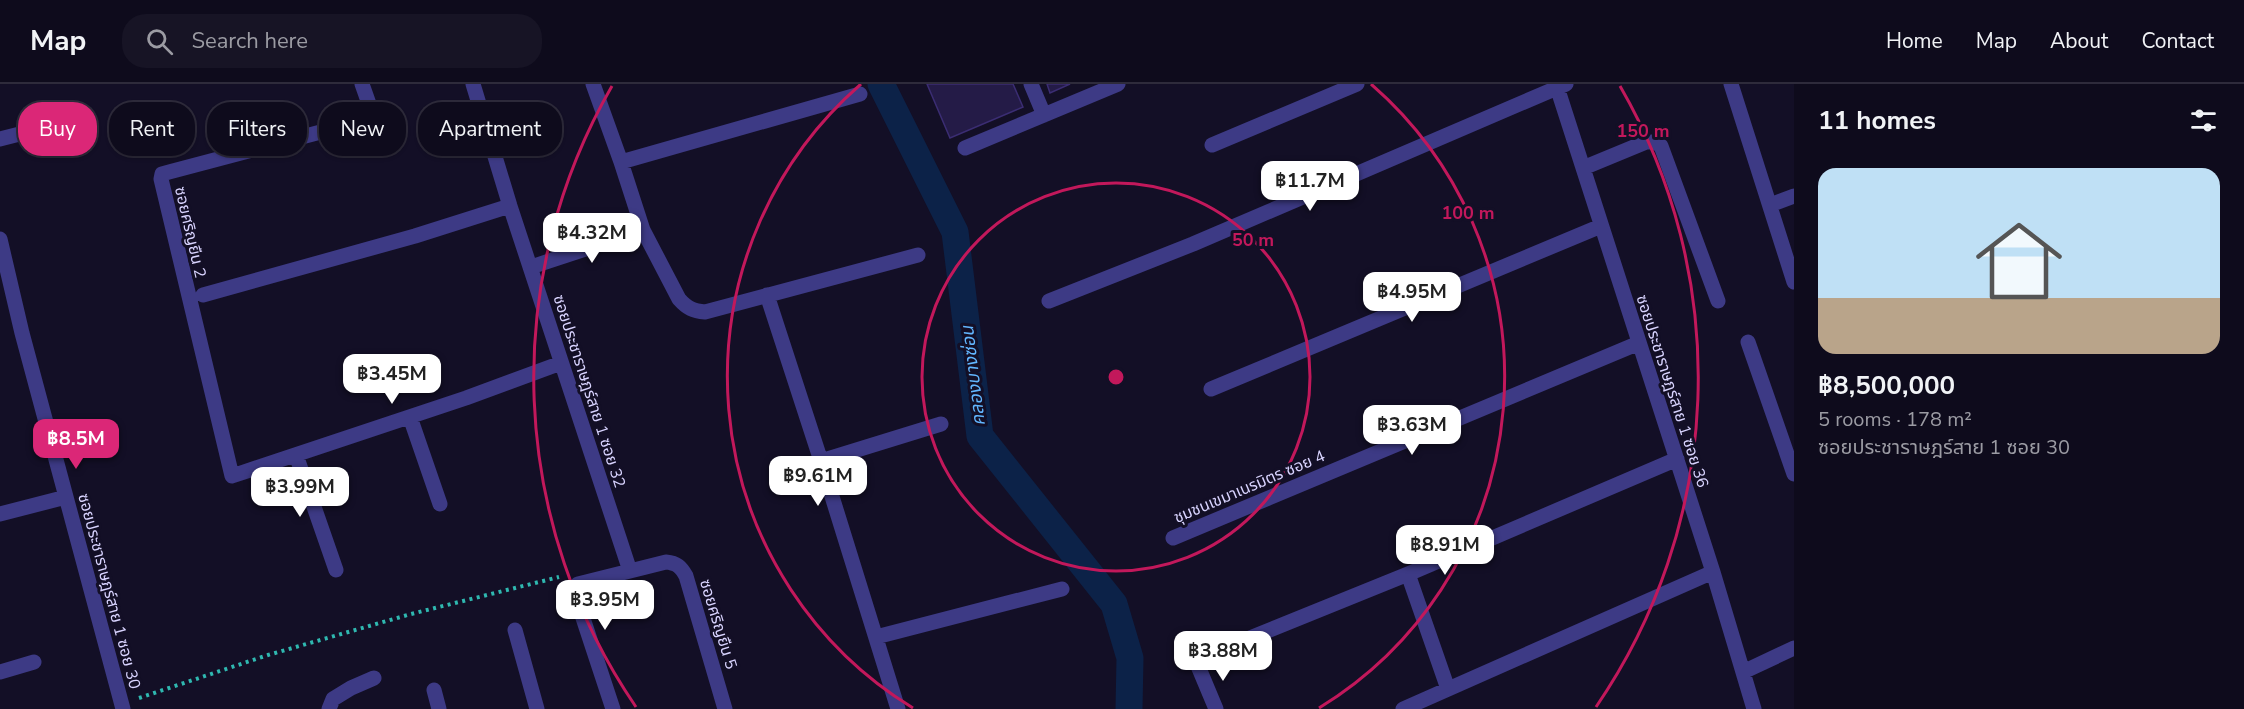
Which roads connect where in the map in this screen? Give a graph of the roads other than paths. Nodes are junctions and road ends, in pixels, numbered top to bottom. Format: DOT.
graph roads {
  1 [pos="362,84"];
  2 [pos="473,84"];
  3 [pos="593,84"];
  4 [pos="1031,84"];
  5 [pos="1118,84"];
  6 [pos="1357,84"];
  7 [pos="1731,84"];
  8 [pos="1560,85"];
  9 [pos="860,94"];
  10 [pos="1044,115"];
  11 [pos="18,134"];
  12 [pos="0,139"];
  13 [pos="1212,145"];
  14 [pos="965,148"];
  15 [pos="621,162"];
  16 [pos="1583,168"];
  17 [pos="1794,196"];
  18 [pos="1770,205"];
  19 [pos="510,206"];
  20 [pos="1601,226"];
  21 [pos="643,230"];
  22 [pos="0,239"];
  23 [pos="918,255"];
  24 [pos="531,267"];
  25 [pos="1794,282"];
  26 [pos="203,295"];
  27 [pos="767,295"];
  28 [pos="1049,301"];
  29 [pos="1718,301"];
  30 [pos="1748,342"];
  31 [pos="1639,343"];
  32 [pos="561,363"];
  33 [pos="1211,389"];
  34 [pos="410,417"];
  35 [pos="941,424"];
  36 [pos="296,455"];
  37 [pos="1677,459"];
  38 [pos="821,461"];
  39 [pos="1794,474"];
  40 [pos="66,497"];
  41 [pos="440,504"];
  42 [pos="0,514"];
  43 [pos="1173,538"];
  44 [pos="336,570"];
  45 [pos="630,571"];
  46 [pos="1713,572"];
  47 [pos="1408,574"];
  48 [pos="1062,589"];
  49 [pos="515,630"];
  50 [pos="876,638"];
  51 [pos="1794,648"];
  52 [pos="34,662"];
  53 [pos="0,672"];
  54 [pos="1743,672"];
  55 [pos="374,678"];
  56 [pos="1448,689"];
  57 [pos="434,690"];
  58 [pos="122,706"];
  59 [pos="329,709"];
  60 [pos="439,709"];
  61 [pos="537,709"];
  62 [pos="613,709"];
  63 [pos="725,709"];
  64 [pos="898,709"];
  65 [pos="1216,709"];
  66 [pos="1403,709"];
  67 [pos="1754,709"];
  1 -- 36 [label="street, ซอยศริญยืน 2"];
  2 -- 19 [label="street, ซอยประชาราษฎร์สาย 1 ซอย 32"];
  3 -- 15 [label="street"];
  4 -- 10 [label="street"];
  5 -- 10 [label="street"];
  6 -- 13 [label="street"];
  7 -- 18 [label="street"];
  8 -- 16 [label="street, ซอยประชาราษฎร์สาย 1 ซอย 36"];
  8 -- 28 [label="street"];
  9 -- 15 [label="street"];
  10 -- 14 [label="street"];
  11 -- 12 [label="street"];
  15 -- 21 [label="street"];
  16 -- 20 [label="street, ซอยประชาราษฎร์สาย 1 ซอย 36"];
  16 -- 29 [label="street"];
  17 -- 18 [label="street"];
  18 -- 25 [label="street"];
  19 -- 24 [label="street, ซอยประชาราษฎร์สาย 1 ซอย 32"];
  19 -- 26 [label="street"];
  20 -- 31 [label="street, ซอยประชาราษฎร์สาย 1 ซอย 36"];
  20 -- 33 [label="street"];
  21 -- 24 [label="street"];
  21 -- 27 [label="street"];
  22 -- 40 [label="street, ซอยประชาราษฎร์สาย 1 ซอย 30"];
  23 -- 27 [label="street"];
  24 -- 32 [label="street, ซอยประชาราษฎร์สาย 1 ซอย 32"];
  27 -- 38 [label="street"];
  30 -- 39 [label="street"];
  31 -- 37 [label="street, ซอยประชาราษฎร์สาย 1 ซอย 36"];
  31 -- 43 [label="street, ชุมชนเขมาเนรมิตร ซอย 4"];
  32 -- 34 [label="street"];
  32 -- 45 [label="street, ซอยประชาราษฎร์สาย 1 ซอย 32"];
  34 -- 36 [label="street"];
  34 -- 41 [label="street"];
  35 -- 38 [label="street"];
  36 -- 44 [label="street"];
  37 -- 46 [label="street, ซอยประชาราษฎร์สาย 1 ซอย 36"];
  37 -- 47 [label="street"];
  38 -- 50 [label="street"];
  40 -- 42 [label="street"];
  40 -- 58 [label="street, ซอยประชาราษฎร์สาย 1 ซอย 30"];
  45 -- 62 [label="street"];
  45 -- 63 [label="street, ซอยศริญยืน 5"];
  46 -- 54 [label="street, ซอยประชาราษฎร์สาย 1 ซอย 36"];
  46 -- 56 [label="street"];
  47 -- 56 [label="street"];
  47 -- 65 [label="street"];
  48 -- 50 [label="street"];
  49 -- 61 [label="street"];
  50 -- 64 [label="street"];
  51 -- 54 [label="street"];
  52 -- 53 [label="street"];
  54 -- 67 [label="street, ซอยประชาราษฎร์สาย 1 ซอย 36"];
  55 -- 59 [label="street"];
  56 -- 66 [label="street"];
  57 -- 60 [label="street"];
}
